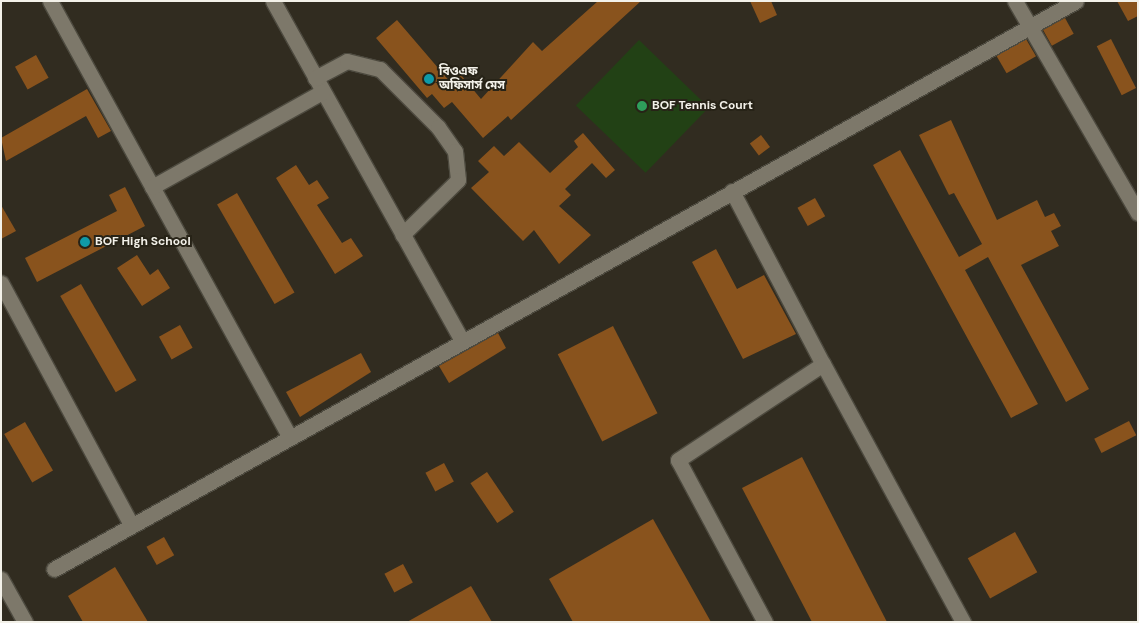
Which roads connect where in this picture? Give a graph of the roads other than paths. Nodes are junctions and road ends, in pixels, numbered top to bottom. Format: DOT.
graph roads {
  1 [pos="50,1"];
  2 [pos="273,1"];
  3 [pos="1016,1"];
  4 [pos="1076,1"];
  5 [pos="1030,28"];
  6 [pos="315,78"];
  7 [pos="322,92"];
  8 [pos="152,187"];
  9 [pos="732,191"];
  10 [pos="1135,203"];
  11 [pos="402,235"];
  12 [pos="1,283"];
  13 [pos="462,340"];
  14 [pos="823,364"];
  15 [pos="289,436"];
  16 [pos="131,524"];
  17 [pos="54,569"];
  18 [pos="3,582"];
  19 [pos="25,622"];
  20 [pos="765,622"];
  21 [pos="963,622"];
  1 -- 8 [label="street"];
  2 -- 6 [label="street"];
  3 -- 5 [label="street"];
  4 -- 5 [label="street"];
  5 -- 9 [label="street"];
  5 -- 10 [label="street"];
  6 -- 7 [label="street"];
  6 -- 11 [label="street"];
  7 -- 8 [label="street"];
  7 -- 11 [label="street"];
  8 -- 15 [label="street"];
  9 -- 13 [label="street"];
  9 -- 14 [label="street"];
  11 -- 13 [label="street"];
  12 -- 16 [label="street"];
  13 -- 15 [label="street"];
  14 -- 20 [label="street"];
  14 -- 21 [label="street"];
  15 -- 16 [label="street"];
  16 -- 17 [label="street"];
  18 -- 19 [label="street"];
}
